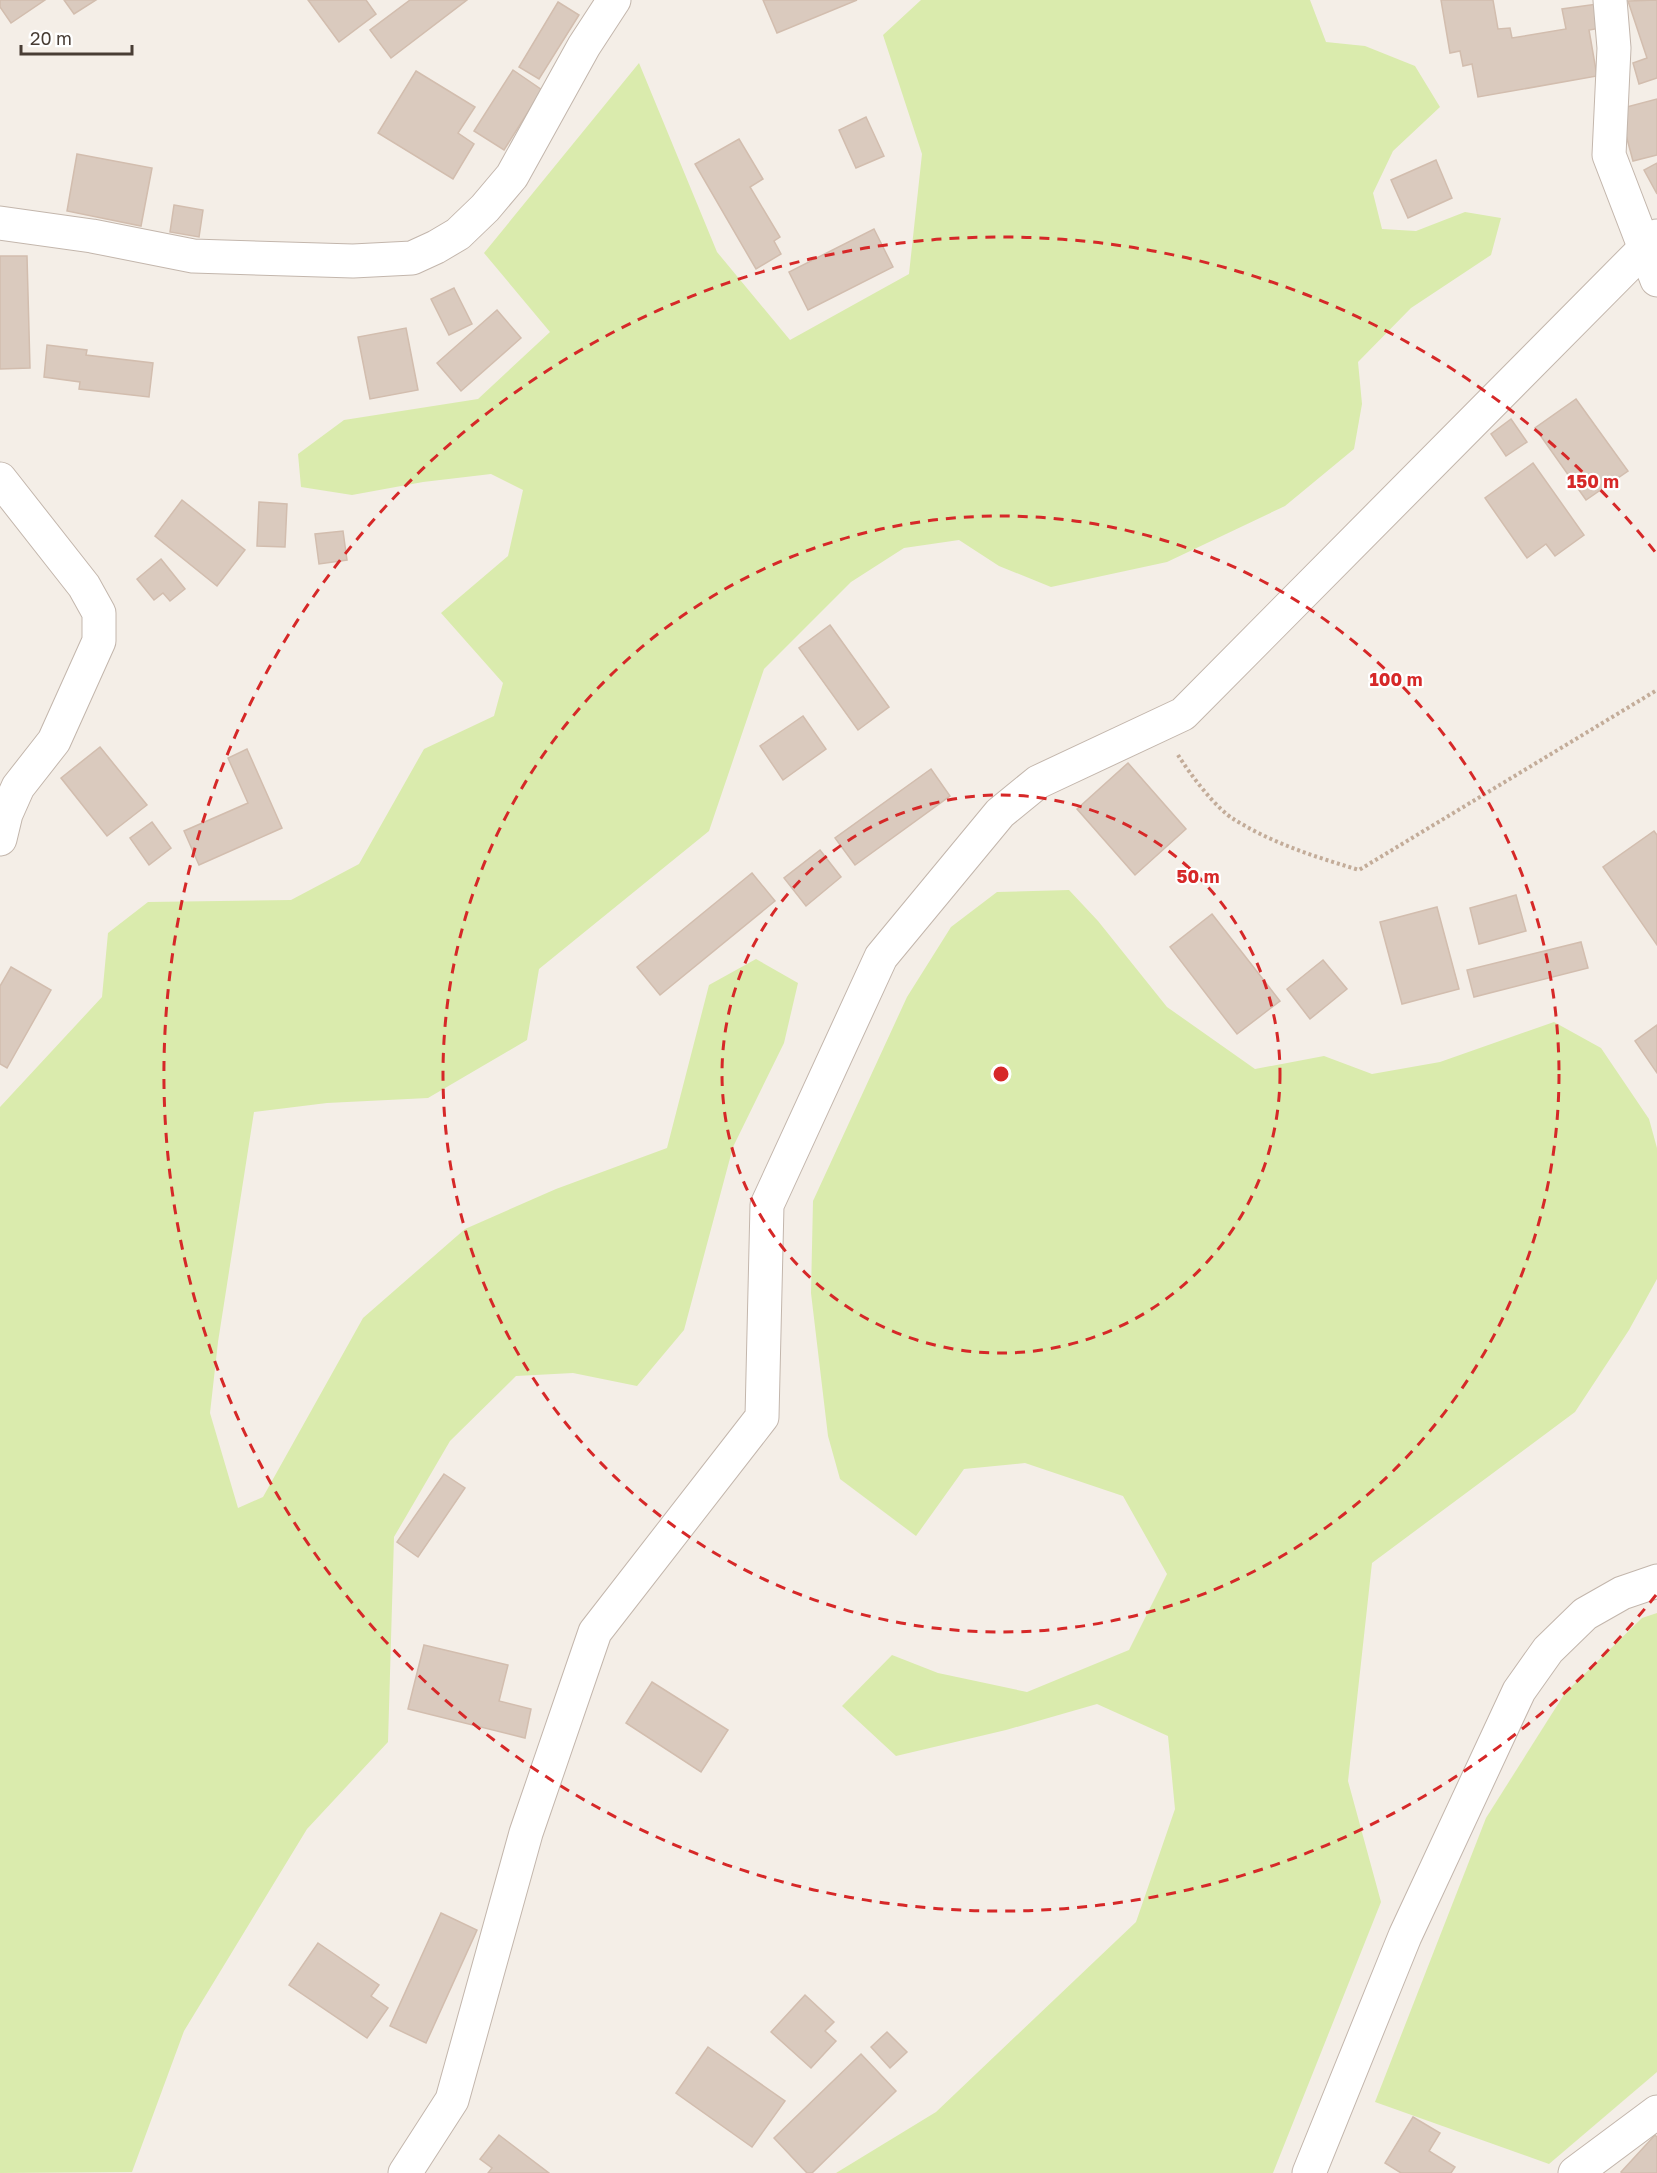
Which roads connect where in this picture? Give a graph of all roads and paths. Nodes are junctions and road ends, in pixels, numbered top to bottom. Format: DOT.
graph roads {
  1 [pos="614,0"];
  2 [pos="1610,0"];
  3 [pos="0,223"];
  4 [pos="1651,241"];
  5 [pos="1657,279"];
  6 [pos="0,479"];
  7 [pos="1657,690"];
  8 [pos="1159,726"];
  9 [pos="0,839"];
  10 [pos="1657,1581"];
  11 [pos="1657,2112"];
  12 [pos="405,2173"];
  13 [pos="1309,2173"];
  14 [pos="1575,2173"];
  1 -- 3 [label="street"];
  2 -- 4 [label="street"];
  4 -- 5 [label="street"];
  4 -- 8 [label="street"];
  6 -- 9 [label="street"];
  7 -- 8 [label="path"];
  8 -- 12 [label="street"];
  10 -- 13 [label="street"];
  11 -- 14 [label="street"];
}
